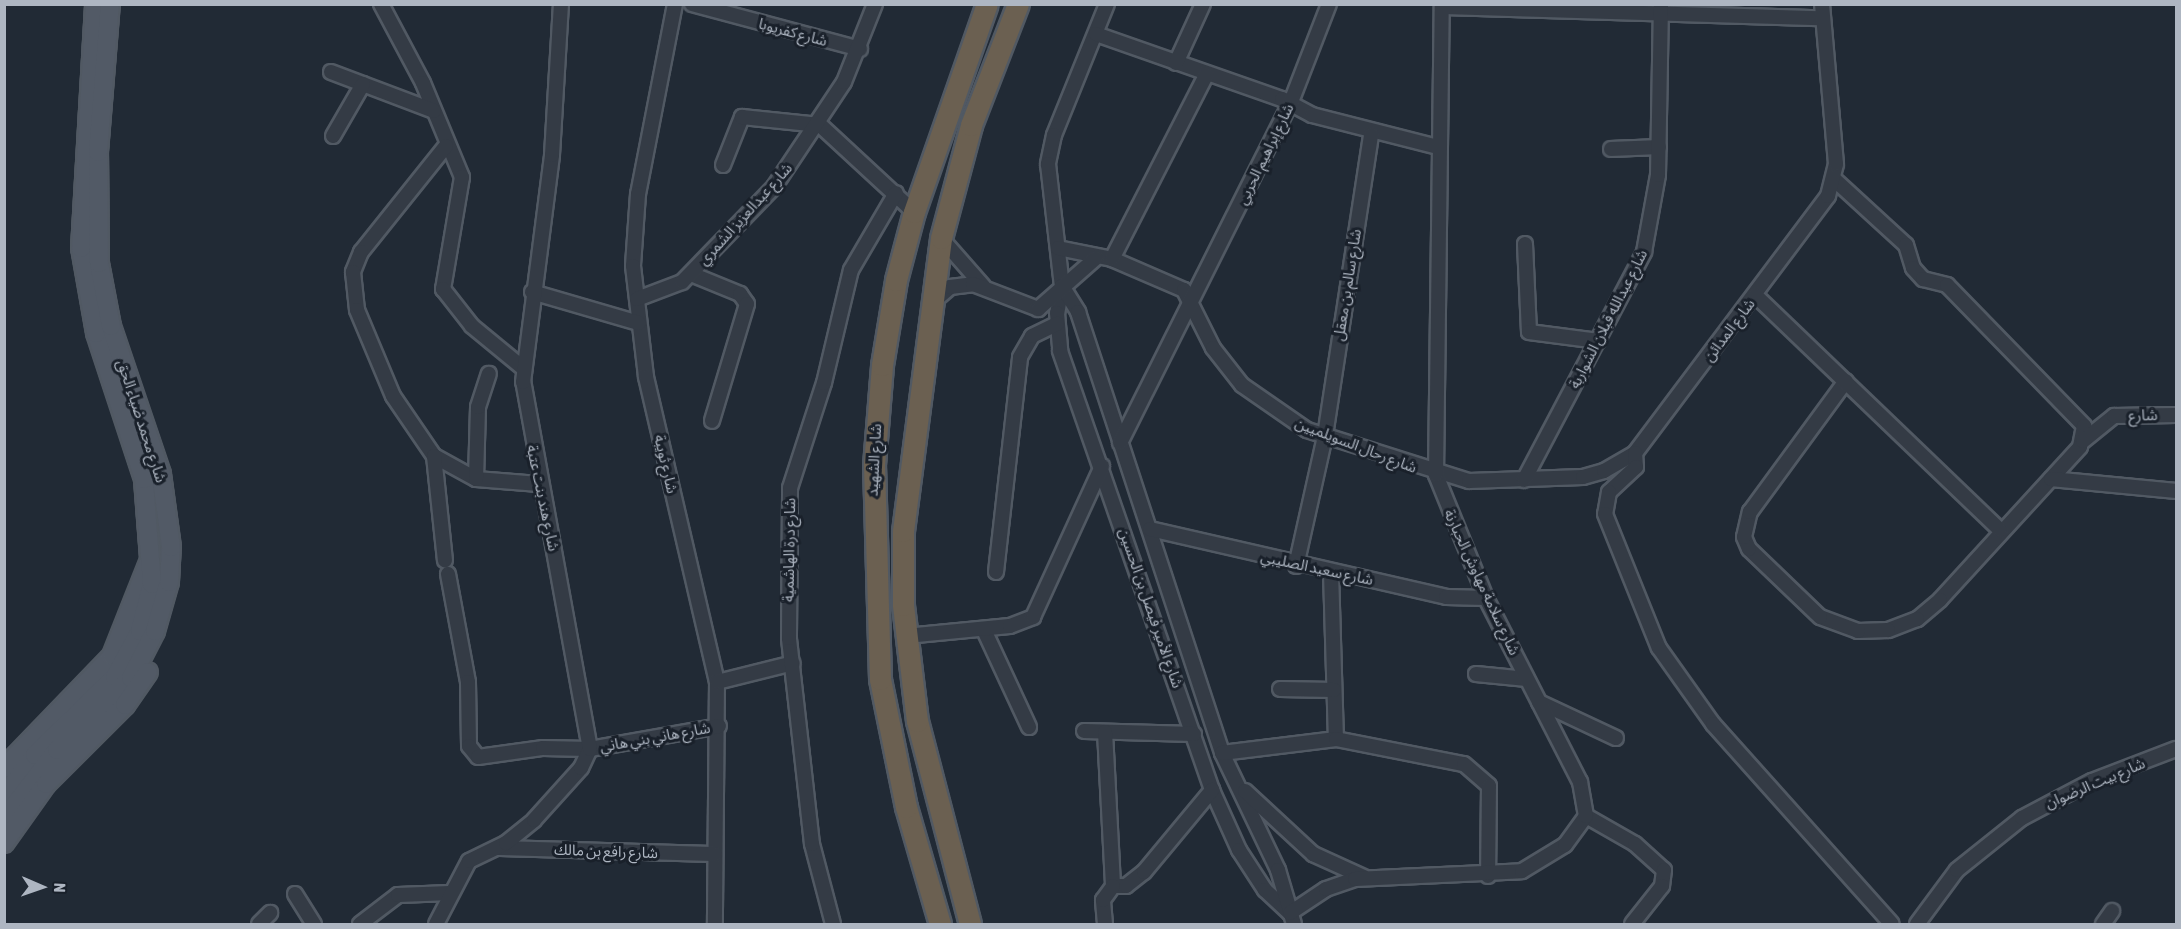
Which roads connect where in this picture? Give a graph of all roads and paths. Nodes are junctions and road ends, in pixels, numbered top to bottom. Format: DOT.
graph roads {
  1 [pos="381,4"];
  2 [pos="561,4"];
  3 [pos="675,4"];
  4 [pos="692,4"];
  5 [pos="875,4"];
  6 [pos="987,4"];
  7 [pos="1018,4"];
  8 [pos="1107,4"];
  9 [pos="1203,4"];
  10 [pos="1329,4"];
  11 [pos="1442,6"];
  12 [pos="103,7"];
  13 [pos="1547,9"];
  14 [pos="1661,10"];
  15 [pos="1821,11"];
  16 [pos="1096,34"];
  17 [pos="860,50"];
  18 [pos="1176,63"];
  19 [pos="331,72"];
  20 [pos="1206,75"];
  21 [pos="363,84"];
  22 [pos="1291,102"];
  23 [pos="435,111"];
  24 [pos="820,125"];
  25 [pos="1371,134"];
  26 [pos="333,136"];
  27 [pos="446,146"];
  28 [pos="1438,147"];
  29 [pos="1659,147"];
  30 [pos="1611,149"];
  31 [pos="723,165"];
  32 [pos="1835,180"];
  33 [pos="897,193"];
  34 [pos="914,212"];
  35 [pos="941,238"];
  36 [pos="1526,244"];
  37 [pos="1059,248"];
  38 [pos="1096,258"];
  39 [pos="1112,258"];
  40 [pos="691,274"];
  41 [pos="1062,286"];
  42 [pos="984,287"];
  43 [pos="532,292"];
  44 [pos="1755,295"];
  45 [pos="637,299"];
  46 [pos="1192,300"];
  47 [pos="933,302"];
  48 [pos="639,323"];
  49 [pos="1057,324"];
  50 [pos="1598,341"];
  51 [pos="523,368"];
  52 [pos="489,374"];
  53 [pos="1846,381"];
  54 [pos="2176,415"];
  55 [pos="712,421"];
  56 [pos="1325,436"];
  57 [pos="2083,441"];
  58 [pos="1120,443"];
  59 [pos="1635,453"];
  60 [pos="434,456"];
  61 [pos="1102,466"];
  62 [pos="1436,475"];
  63 [pos="476,479"];
  64 [pos="2051,479"];
  65 [pos="1524,480"];
  66 [pos="539,484"];
  67 [pos="2176,491"];
  68 [pos="1150,529"];
  69 [pos="2000,530"];
  70 [pos="162,550"];
  71 [pos="1296,566"];
  72 [pos="996,572"];
  73 [pos="1330,572"];
  74 [pos="1486,598"];
  75 [pos="984,630"];
  76 [pos="906,636"];
  77 [pos="793,663"];
  78 [pos="1476,674"];
  79 [pos="1527,679"];
  80 [pos="717,682"];
  81 [pos="1280,689"];
  82 [pos="1334,690"];
  83 [pos="1539,702"];
  84 [pos="719,726"];
  85 [pos="1029,727"];
  86 [pos="1084,731"];
  87 [pos="1105,732"];
  88 [pos="1194,734"];
  89 [pos="1616,738"];
  90 [pos="1335,739"];
  91 [pos="590,749"];
  92 [pos="2176,749"];
  93 [pos="1222,753"];
  94 [pos="4,768"];
  95 [pos="27,776"];
  96 [pos="1238,783"];
  97 [pos="1212,790"];
  98 [pos="4,796"];
  99 [pos="1586,816"];
  100 [pos="4,819"];
  101 [pos="4,843"];
  102 [pos="496,848"];
  103 [pos="715,854"];
  104 [pos="1488,876"];
  105 [pos="1366,878"];
  106 [pos="1113,886"];
  107 [pos="295,894"];
  108 [pos="450,894"];
  109 [pos="2112,911"];
  110 [pos="270,913"];
  111 [pos="1292,919"];
  112 [pos="259,924"];
  113 [pos="314,924"];
  114 [pos="360,924"];
  115 [pos="436,924"];
  116 [pos="715,924"];
  117 [pos="833,924"];
  118 [pos="940,924"];
  119 [pos="970,924"];
  120 [pos="1105,924"];
  121 [pos="1632,924"];
  122 [pos="1892,924"];
  123 [pos="1917,924"];
  124 [pos="2103,924"];
  1 -- 23 [label="street"];
  2 -- 43 [label="street, شارع هند بنت عتبة"];
  3 -- 45 [label="street, شارع ثويبة"];
  4 -- 17 [label="street, شارع كفريوبا"];
  5 -- 17 [label="street, شارع عبدالعزيز الشمري"];
  6 -- 34 [label="highway, شارع الشهيد"];
  7 -- 35 [label="highway"];
  8 -- 16 [label="street, شارع الأمير فيصل بن الحسين"];
  9 -- 18 [label="street"];
  10 -- 22 [label="street, شارع إبراهيم الحربي"];
  11 -- 13 [label="street"];
  11 -- 28 [label="street, شارع سلامة مهاوش الحبارنة"];
  12 -- 70 [label="main road, شارع محمد ضياء الحق"];
  13 -- 14 [label="street"];
  14 -- 15 [label="street"];
  14 -- 29 [label="street, شارع عبدالله قبلان الشواربة"];
  15 -- 32 [label="street"];
  16 -- 18 [label="street"];
  16 -- 37 [label="street, شارع الأمير فيصل بن الحسين"];
  17 -- 24 [label="street, شارع عبدالعزيز الشمري"];
  18 -- 20 [label="street"];
  19 -- 21 [label="street"];
  20 -- 22 [label="street"];
  20 -- 39 [label="street"];
  21 -- 23 [label="street"];
  21 -- 26 [label="street"];
  22 -- 25 [label="street"];
  22 -- 46 [label="street, شارع إبراهيم الحربي"];
  23 -- 27 [label="street"];
  24 -- 31 [label="street"];
  24 -- 33 [label="street"];
  24 -- 40 [label="street, شارع عبدالعزيز الشمري"];
  25 -- 28 [label="street"];
  25 -- 56 [label="street, شارع سالم بن معقل"];
  27 -- 51 [label="street"];
  27 -- 60 [label="street"];
  28 -- 62 [label="street, شارع سلامة مهاوش الحبارنة"];
  29 -- 30 [label="street"];
  29 -- 50 [label="street, شارع عبدالله قبلان الشواربة"];
  32 -- 44 [label="street, شارع المدائن"];
  32 -- 57 [label="street"];
  33 -- 34 [label="street"];
  33 -- 77 [label="street, شارع درة الهاشمية"];
  34 -- 118 [label="highway, شارع الشهيد"];
  35 -- 42 [label="street"];
  35 -- 47 [label="highway"];
  36 -- 50 [label="street"];
  37 -- 38 [label="street, شارع رحال السويلميين"];
  37 -- 41 [label="street, شارع الأمير فيصل بن الحسين"];
  38 -- 39 [label="street, شارع رحال السويلميين"];
  38 -- 41 [label="street"];
  39 -- 46 [label="street, شارع رحال السويلميين"];
  40 -- 45 [label="street, شارع عبدالعزيز الشمري"];
  40 -- 55 [label="street"];
  41 -- 42 [label="street"];
  41 -- 49 [label="street, شارع الأمير فيصل بن الحسين"];
  41 -- 58 [label="street, شارع الأمير فيصل بن الحسين"];
  42 -- 47 [label="street"];
  43 -- 48 [label="street"];
  43 -- 51 [label="street, شارع هند بنت عتبة"];
  44 -- 53 [label="street"];
  44 -- 59 [label="street, شارع المدائن"];
  45 -- 48 [label="street, شارع ثويبة"];
  46 -- 56 [label="street, شارع رحال السويلميين"];
  46 -- 58 [label="street, شارع إبراهيم الحربي"];
  47 -- 76 [label="highway"];
  48 -- 80 [label="street, شارع ثويبة"];
  49 -- 61 [label="street, شارع الأمير فيصل بن الحسين"];
  49 -- 72 [label="street"];
  50 -- 65 [label="street, شارع عبدالله قبلان الشواربة"];
  51 -- 66 [label="street, شارع هند بنت عتبة"];
  52 -- 63 [label="street"];
  53 -- 69 [label="street"];
  53 -- 69 [label="street, شارع"];
  54 -- 57 [label="street, شارع"];
  56 -- 62 [label="street, شارع رحال السويلميين"];
  56 -- 71 [label="street, شارع سالم بن معقل"];
  57 -- 64 [label="street, شارع"];
  58 -- 68 [label="street, شارع الأمير فيصل بن الحسين"];
  59 -- 65 [label="street, شارع المدائن"];
  59 -- 122 [label="street"];
  60 -- 63 [label="street"];
  60 -- 91 [label="street, شارع هاني بني هاني"];
  61 -- 75 [label="street"];
  61 -- 88 [label="street, شارع الأمير فيصل بن الحسين"];
  62 -- 65 [label="street, شارع المدائن"];
  62 -- 74 [label="street, شارع سلامة مهاوش الحبارنة"];
  63 -- 66 [label="street"];
  64 -- 67 [label="street"];
  64 -- 69 [label="street, شارع"];
  66 -- 91 [label="street, شارع هند بنت عتبة"];
  68 -- 71 [label="street, شارع سعيد الصليبي"];
  68 -- 93 [label="street, شارع الأمير فيصل بن الحسين"];
  70 -- 94 [label="main road"];
  70 -- 95 [label="main road, شارع محمد ضياء الحق"];
  70 -- 101 [label="main road"];
  71 -- 73 [label="street, شارع سعيد الصليبي"];
  73 -- 74 [label="street, شارع سعيد الصليبي"];
  73 -- 82 [label="street"];
  74 -- 79 [label="street, شارع سلامة مهاوش الحبارنة"];
  75 -- 76 [label="street"];
  75 -- 85 [label="street"];
  76 -- 119 [label="highway"];
  77 -- 80 [label="street"];
  77 -- 117 [label="street, شارع درة الهاشمية"];
  78 -- 79 [label="street"];
  79 -- 83 [label="street, شارع سلامة مهاوش الحبارنة"];
  80 -- 84 [label="street, شارع ثويبة"];
  81 -- 82 [label="street"];
  82 -- 90 [label="street"];
  83 -- 89 [label="street"];
  83 -- 99 [label="street, شارع سلامة مهاوش الحبارنة"];
  84 -- 91 [label="street, شارع هاني بني هاني"];
  84 -- 103 [label="street, شارع ثويبة"];
  86 -- 87 [label="street"];
  87 -- 88 [label="street"];
  87 -- 106 [label="street"];
  88 -- 97 [label="street, شارع الأمير فيصل بن الحسين"];
  90 -- 93 [label="street"];
  90 -- 104 [label="street"];
  91 -- 102 [label="street"];
  92 -- 123 [label="street, شارع بيت الرضوان"];
  93 -- 96 [label="street, شارع الأمير فيصل بن الحسين"];
  95 -- 98 [label="main road, شارع محمد ضياء الحق"];
  95 -- 100 [label="main road, شارع محمد ضياء الحق"];
  96 -- 105 [label="street"];
  96 -- 111 [label="street, شارع الأمير فيصل بن الحسين"];
  97 -- 106 [label="street"];
  97 -- 111 [label="street, شارع الأمير فيصل بن الحسين"];
  99 -- 104 [label="street"];
  99 -- 121 [label="street"];
  102 -- 103 [label="street, شارع رافع بن مالك"];
  102 -- 108 [label="street"];
  103 -- 116 [label="street, شارع ثويبة"];
  104 -- 105 [label="street"];
  105 -- 111 [label="street"];
  106 -- 120 [label="street"];
  107 -- 113 [label="street"];
  108 -- 114 [label="street"];
  108 -- 115 [label="street"];
  109 -- 124 [label="street"];
  110 -- 112 [label="street"];
}
